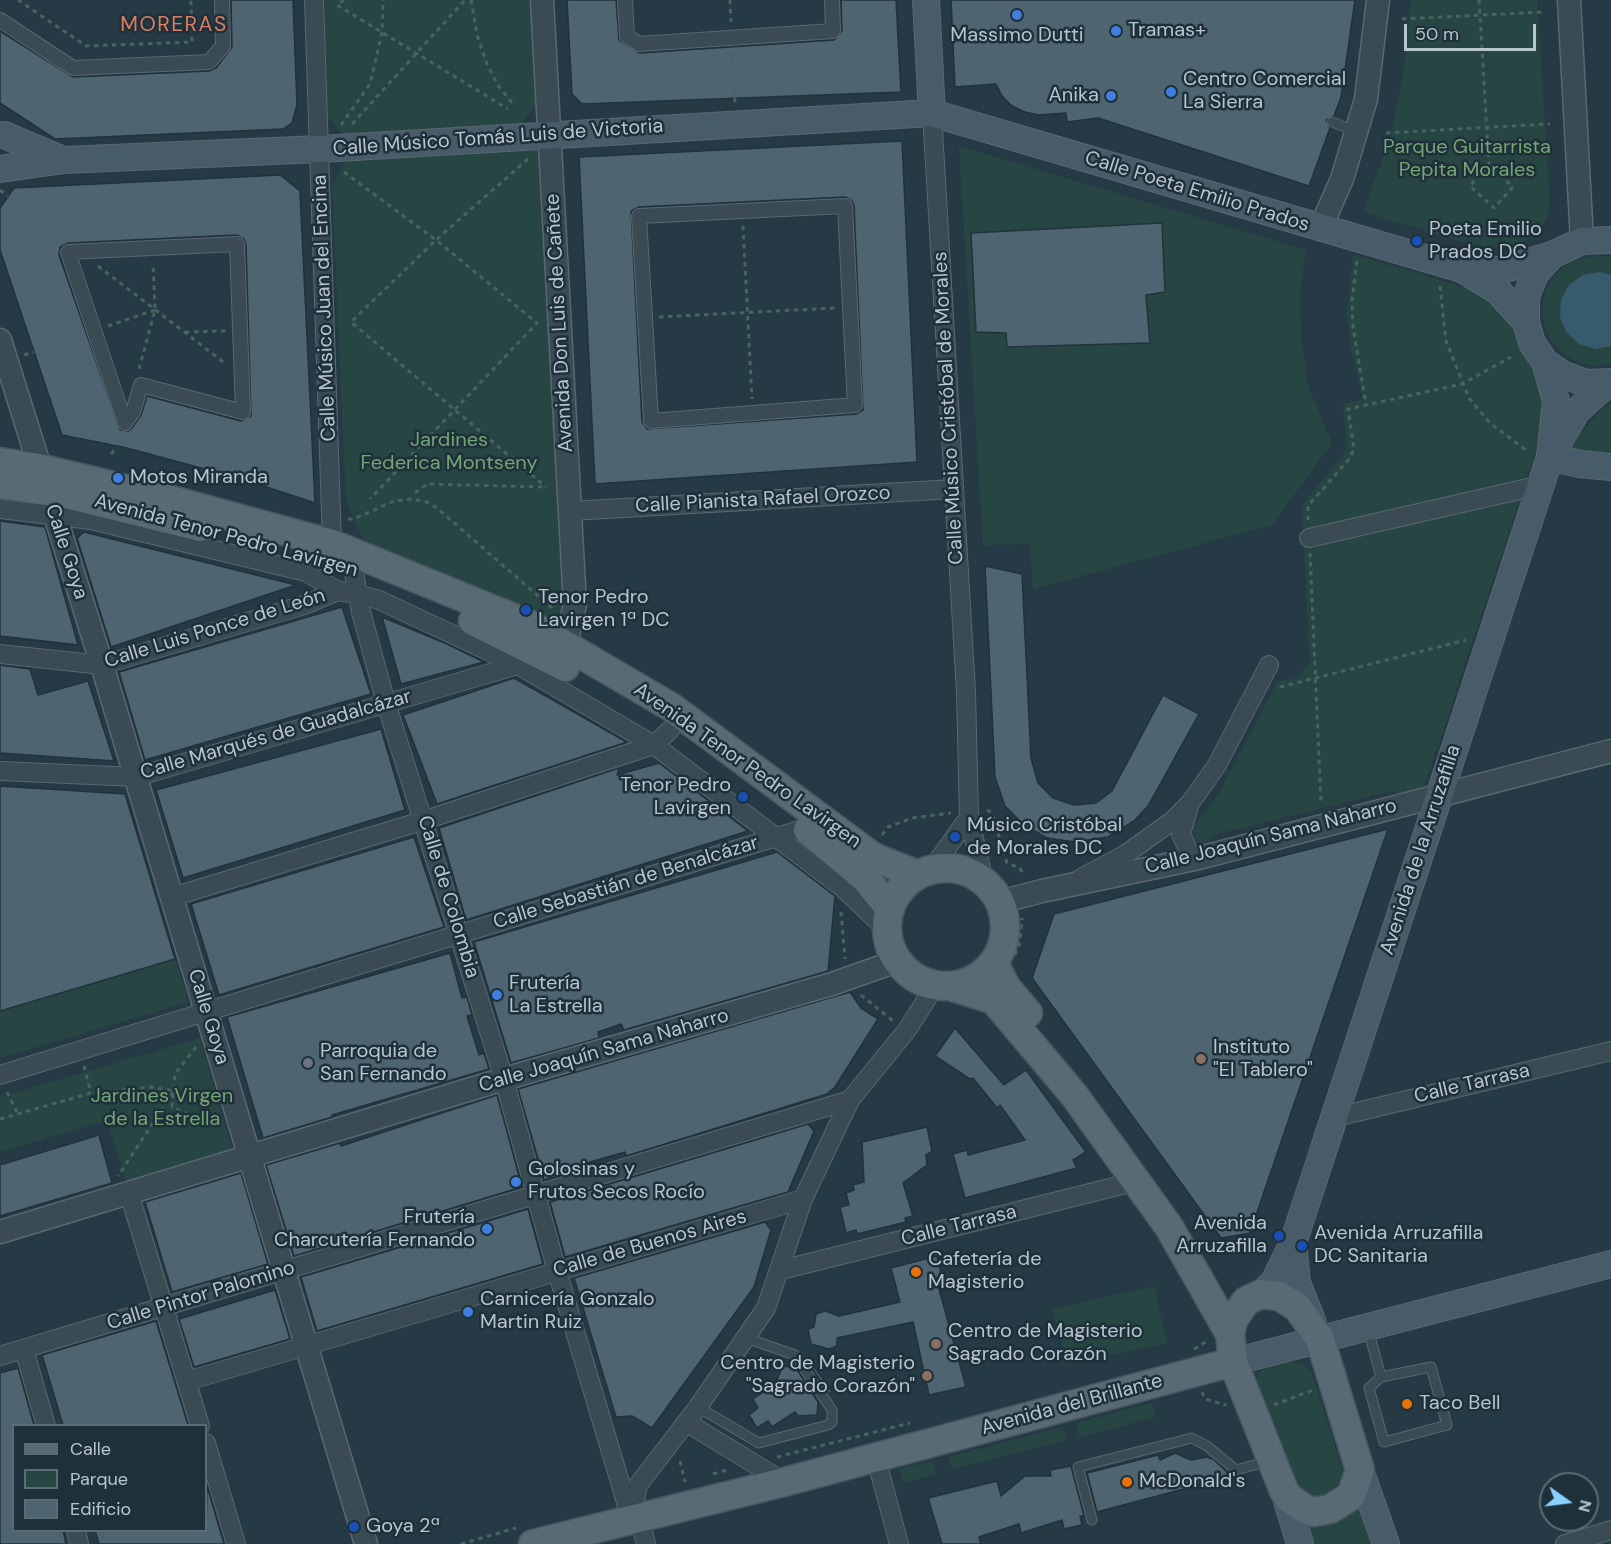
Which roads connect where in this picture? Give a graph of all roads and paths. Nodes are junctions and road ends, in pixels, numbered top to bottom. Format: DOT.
graph roads {
  1 [pos="18,0"];
  2 [pos="191,0"];
  3 [pos="222,0"];
  4 [pos="314,0"];
  5 [pos="344,0"];
  6 [pos="383,0"];
  7 [pos="465,0"];
  8 [pos="471,0"];
  9 [pos="542,0"];
  10 [pos="625,0"];
  11 [pos="832,0"];
  12 [pos="926,0"];
  13 [pos="1378,0"];
  14 [pos="1479,0"];
  15 [pos="1569,0"];
  16 [pos="1544,12"];
  17 [pos="1480,14"];
  18 [pos="1402,19"];
  19 [pos="0,20"];
  20 [pos="382,33"];
  21 [pos="416,53"];
  22 [pos="514,105"];
  23 [pos="508,109"];
  24 [pos="932,113"];
  25 [pos="1332,122"];
  26 [pos="352,124"];
  27 [pos="1550,124"];
  28 [pos="341,125"];
  29 [pos="1486,127"];
  30 [pos="1356,131"];
  31 [pos="2,132"];
  32 [pos="1386,133"];
  33 [pos="549,134"];
  34 [pos="320,149"];
  35 [pos="528,159"];
  36 [pos="64,160"];
  37 [pos="1489,165"];
  38 [pos="0,169"];
  39 [pos="344,172"];
  40 [pos="0,190"];
  41 [pos="8,196"];
  42 [pos="742,211"];
  43 [pos="1320,229"];
  44 [pos="1602,236"];
  45 [pos="436,240"];
  46 [pos="153,248"];
  47 [pos="79,252"];
  48 [pos="1552,255"];
  49 [pos="1358,261"];
  50 [pos="1462,269"];
  51 [pos="1440,286"];
  52 [pos="850,307"];
  53 [pos="154,310"];
  54 [pos="748,312"];
  55 [pos="645,318"];
  56 [pos="1526,322"];
  57 [pos="240,330"];
  58 [pos="94,331"];
  59 [pos="184,333"];
  60 [pos="0,340"];
  61 [pos="34,352"];
  62 [pos="23,356"];
  63 [pos="1545,362"];
  64 [pos="235,370"];
  65 [pos="137,378"];
  66 [pos="1610,382"];
  67 [pos="1366,405"];
  68 [pos="454,410"];
  69 [pos="753,413"];
  70 [pos="117,447"];
  71 [pos="1538,453"];
  72 [pos="111,454"];
  73 [pos="0,462"];
  74 [pos="1611,467"];
  75 [pos="43,479"];
  76 [pos="0,484"];
  77 [pos="1541,485"];
  78 [pos="954,489"];
  79 [pos="415,493"];
  80 [pos="370,499"];
  81 [pos="0,509"];
  82 [pos="571,511"];
  83 [pos="55,517"];
  84 [pos="1309,538"];
  85 [pos="346,569"];
  86 [pos="1466,640"];
  87 [pos="555,650"];
  88 [pos="0,654"];
  89 [pos="102,665"];
  90 [pos="518,665"];
  91 [pos="1269,665"];
  92 [pos="1280,687"];
  93 [pos="386,703"];
  94 [pos="662,738"];
  95 [pos="1611,751"];
  96 [pos="0,771"];
  97 [pos="136,777"];
  98 [pos="1439,795"];
  99 [pos="1191,802"];
  100 [pos="986,810"];
  101 [pos="969,817"];
  102 [pos="424,820"];
  103 [pos="806,828"];
  104 [pos="776,838"];
  105 [pos="1199,858"];
  106 [pos="925,872"];
  107 [pos="1023,875"];
  108 [pos="1068,885"];
  109 [pos="992,891"];
  110 [pos="172,897"];
  111 [pos="840,904"];
  112 [pos="1029,915"];
  113 [pos="888,920"];
  114 [pos="459,934"];
  115 [pos="845,961"];
  116 [pos="897,961"];
  117 [pos="1004,961"];
  118 [pos="944,986"];
  119 [pos="856,988"];
  120 [pos="206,1011"];
  121 [pos="900,1025"];
  122 [pos="199,1044"];
  123 [pos="1611,1051"];
  124 [pos="84,1063"];
  125 [pos="504,1079"];
  126 [pos="3,1082"];
  127 [pos="174,1091"];
  128 [pos="91,1093"];
  129 [pos="850,1100"];
  130 [pos="226,1112"];
  131 [pos="18,1114"];
  132 [pos="1332,1118"];
  133 [pos="0,1119"];
  134 [pos="250,1157"];
  135 [pos="1138,1181"];
  136 [pos="124,1189"];
  137 [pos="538,1196"];
  138 [pos="803,1199"];
  139 [pos="0,1232"];
  140 [pos="1293,1243"];
  141 [pos="1611,1264"];
  142 [pos="781,1270"];
  143 [pos="557,1271"];
  144 [pos="285,1272"];
  145 [pos="1258,1295"];
  146 [pos="164,1307"];
  147 [pos="1367,1327"];
  148 [pos="1230,1334"];
  149 [pos="1318,1335"];
  150 [pos="746,1338"];
  151 [pos="307,1347"];
  152 [pos="24,1349"];
  153 [pos="0,1356"];
  154 [pos="1233,1362"];
  155 [pos="1381,1377"];
  156 [pos="187,1381"];
  157 [pos="1317,1389"];
  158 [pos="698,1407"];
  159 [pos="1264,1409"];
  160 [pos="686,1422"];
  161 [pos="45,1424"];
  162 [pos="200,1424"];
  163 [pos="207,1446"];
  164 [pos="876,1458"];
  165 [pos="1272,1460"];
  166 [pos="1360,1470"];
  167 [pos="784,1482"];
  168 [pos="1284,1491"];
  169 [pos="635,1518"];
  170 [pos="1092,1520"];
  171 [pos="1611,1530"];
  172 [pos="236,1544"];
  173 [pos="366,1544"];
  174 [pos="533,1544"];
  175 [pos="646,1544"];
  176 [pos="898,1544"];
  177 [pos="1300,1544"];
  178 [pos="1386,1544"];
  179 [pos="1565,1544"];
  1 -- 2 [label="path"];
  3 -- 19 [label="street"];
  4 -- 34 [label="street, Calle Músico Juan del Encina"];
  5 -- 20 [label="path"];
  6 -- 20 [label="path"];
  7 -- 21 [label="path"];
  8 -- 22 [label="path"];
  9 -- 33 [label="street, Avenida Don Luis de Cañete"];
  10 -- 11 [label="street"];
  12 -- 24 [label="main road, Calle Músico Cristóbal de Morales"];
  13 -- 30 [label="street"];
  14 -- 17 [label="path"];
  15 -- 44 [label="street"];
  16 -- 17 [label="path"];
  17 -- 18 [label="path"];
  17 -- 29 [label="path"];
  20 -- 21 [label="path"];
  20 -- 28 [label="path"];
  21 -- 23 [label="path"];
  21 -- 26 [label="path"];
  24 -- 33 [label="main road, Calle Músico Tomás Luis de Victoria"];
  24 -- 43 [label="main road, Calle Poeta Emilio Prados"];
  24 -- 78 [label="street, Calle Músico Cristóbal de Morales"];
  25 -- 30 [label="lane"];
  27 -- 29 [label="path"];
  29 -- 32 [label="path"];
  29 -- 37 [label="path"];
  30 -- 43 [label="street"];
  31 -- 36 [label="main road, Calle Músico Tomás Luis de Victoria"];
  31 -- 38 [label="main road"];
  33 -- 34 [label="main road, Calle Músico Tomás Luis de Victoria"];
  33 -- 82 [label="street, Avenida Don Luis de Cañete"];
  34 -- 36 [label="main road, Calle Músico Tomás Luis de Victoria"];
  34 -- 85 [label="street, Calle Músico Juan del Encina"];
  35 -- 45 [label="path"];
  36 -- 38 [label="main road, Calle Músico Tomás Luis de Victoria"];
  37 -- 37 [label="path"];
  39 -- 45 [label="path"];
  40 -- 41 [label="path"];
  42 -- 52 [label="street"];
  42 -- 54 [label="path"];
  42 -- 55 [label="street"];
  43 -- 50 [label="main road, Calle Poeta Emilio Prados"];
  44 -- 48 [label="main road, Calle Poeta Emilio Prados"];
  45 -- 68 [label="path"];
  45 -- 68 [label="path"];
  46 -- 47 [label="street"];
  46 -- 53 [label="path"];
  46 -- 57 [label="street"];
  47 -- 53 [label="path"];
  47 -- 58 [label="street"];
  48 -- 50 [label="main road, Calle Poeta Emilio Prados"];
  48 -- 56 [label="main road"];
  49 -- 67 [label="path"];
  50 -- 56 [label="main road, Calle Poeta Emilio Prados"];
  51 -- 71 [label="path"];
  52 -- 54 [label="path"];
  52 -- 69 [label="street"];
  53 -- 58 [label="path"];
  53 -- 59 [label="path"];
  53 -- 65 [label="path"];
  54 -- 55 [label="path"];
  54 -- 69 [label="path"];
  55 -- 69 [label="street"];
  56 -- 63 [label="main road"];
  57 -- 58 [label="street"];
  57 -- 59 [label="path"];
  59 -- 64 [label="path"];
  60 -- 75 [label="street, Calle Goya"];
  61 -- 62 [label="path"];
  63 -- 66 [label="main road"];
  63 -- 71 [label="main road, Avenida de la Arruzafilla"];
  66 -- 71 [label="main road, Avenida de la Arruzafilla"];
  68 -- 79 [label="path"];
  68 -- 80 [label="path"];
  70 -- 72 [label="path"];
  71 -- 74 [label="main road"];
  71 -- 77 [label="main road, Avenida de la Arruzafilla"];
  73 -- 75 [label="main road, Avenida Tenor Pedro Lavirgen"];
  75 -- 76 [label="main road, Avenida Tenor Pedro Lavirgen"];
  75 -- 83 [label="street, Calle Goya"];
  75 -- 85 [label="main road, Avenida Tenor Pedro Lavirgen"];
  77 -- 84 [label="street"];
  77 -- 98 [label="main road, Avenida de la Arruzafilla"];
  78 -- 82 [label="street, Calle Pianista Rafael Orozco"];
  78 -- 101 [label="street, Calle Músico Cristóbal de Morales"];
  81 -- 83 [label="street"];
  82 -- 87 [label="street, Avenida Don Luis de Cañete"];
  83 -- 85 [label="street"];
  83 -- 89 [label="street, Calle Goya"];
  85 -- 87 [label="main road, Avenida Tenor Pedro Lavirgen"];
  85 -- 89 [label="street, Calle Luis Ponce de León"];
  85 -- 90 [label="street, Avenida Tenor Pedro Lavirgen"];
  85 -- 93 [label="street, Calle de Colombia"];
  86 -- 92 [label="path"];
  87 -- 90 [label="street, Calle Marqués de Guadalcázar"];
  87 -- 94 [label="main road, Avenida Tenor Pedro Lavirgen"];
  87 -- 106 [label="main road, Avenida Tenor Pedro Lavirgen"];
  88 -- 89 [label="street, Calle Luis Ponce de León"];
  89 -- 97 [label="street, Calle Goya"];
  90 -- 93 [label="street, Calle Marqués de Guadalcázar"];
  90 -- 94 [label="street, Avenida Tenor Pedro Lavirgen"];
  91 -- 99 [label="street"];
  93 -- 97 [label="street, Calle Marqués de Guadalcázar"];
  93 -- 102 [label="street, Calle de Colombia"];
  94 -- 102 [label="street"];
  94 -- 103 [label="main road, Avenida Tenor Pedro Lavirgen"];
  94 -- 104 [label="street, Avenida Tenor Pedro Lavirgen"];
  95 -- 98 [label="street, Calle Joaquín Sama Naharro"];
  96 -- 97 [label="street, Calle Marqués de Guadalcázar"];
  97 -- 110 [label="street, Calle Goya"];
  98 -- 105 [label="street, Calle Joaquín Sama Naharro"];
  98 -- 132 [label="main road, Avenida de la Arruzafilla"];
  99 -- 105 [label="street"];
  99 -- 108 [label="street"];
  100 -- 107 [label="path"];
  101 -- 106 [label="street"];
  101 -- 109 [label="street, Calle Músico Cristóbal de Morales"];
  102 -- 110 [label="street"];
  102 -- 114 [label="street, Calle de Colombia"];
  103 -- 104 [label="street, Calle Sebastián de Benalcázar"];
  103 -- 113 [label="main road, Avenida Tenor Pedro Lavirgen"];
  104 -- 113 [label="street, Avenida Tenor Pedro Lavirgen"];
  104 -- 114 [label="street, Calle Sebastián de Benalcázar"];
  105 -- 108 [label="street, Calle Joaquín Sama Naharro"];
  106 -- 109 [label="main road"];
  106 -- 113 [label="main road"];
  108 -- 109 [label="street, Calle Joaquín Sama Naharro"];
  109 -- 117 [label="main road"];
  110 -- 120 [label="street, Calle Goya"];
  111 -- 115 [label="path"];
  112 -- 117 [label="path"];
  113 -- 116 [label="main road"];
  114 -- 120 [label="street, Calle Sebastián de Benalcázar"];
  114 -- 125 [label="street, Calle de Colombia"];
  116 -- 118 [label="main road"];
  116 -- 125 [label="street, Calle Joaquín Sama Naharro"];
  117 -- 118 [label="main road"];
  117 -- 145 [label="main road"];
  118 -- 129 [label="street"];
  118 -- 135 [label="main road"];
  119 -- 121 [label="path"];
  120 -- 126 [label="street, Calle Sebastián de Benalcázar"];
  120 -- 134 [label="street, Calle Goya"];
  122 -- 127 [label="path"];
  123 -- 132 [label="street, Calle Tarrasa"];
  124 -- 128 [label="path"];
  125 -- 134 [label="street, Calle Joaquín Sama Naharro"];
  125 -- 137 [label="street, Calle de Colombia"];
  126 -- 131 [label="path"];
  127 -- 128 [label="path"];
  127 -- 130 [label="path"];
  127 -- 136 [label="path"];
  128 -- 131 [label="path"];
  129 -- 137 [label="street, Calle Pintor Palomino"];
  129 -- 138 [label="street"];
  131 -- 133 [label="path"];
  132 -- 140 [label="main road, Avenida de la Arruzafilla"];
  134 -- 136 [label="street, Calle Joaquín Sama Naharro"];
  134 -- 144 [label="street, Calle Goya"];
  135 -- 142 [label="street, Calle Tarrasa"];
  135 -- 148 [label="main road"];
  136 -- 139 [label="street, Calle Joaquín Sama Naharro"];
  136 -- 146 [label="street"];
  137 -- 143 [label="street, Calle de Colombia"];
  137 -- 144 [label="street, Calle Pintor Palomino"];
  138 -- 142 [label="street"];
  138 -- 143 [label="street, Calle de Buenos Aires"];
  140 -- 145 [label="main road, Avenida de la Arruzafilla"];
  140 -- 149 [label="main road, Avenida de la Arruzafilla"];
  141 -- 147 [label="main road, Avenida del Brillante"];
  142 -- 150 [label="street"];
  143 -- 151 [label="street, Calle de Buenos Aires"];
  143 -- 169 [label="street, Calle de Colombia"];
  144 -- 146 [label="street, Calle Pintor Palomino"];
  144 -- 151 [label="street, Calle Goya"];
  145 -- 148 [label="main road, Avenida de la Arruzafilla"];
  145 -- 149 [label="main road, Avenida de la Arruzafilla"];
  146 -- 152 [label="street, Calle Pintor Palomino"];
  146 -- 156 [label="street"];
  147 -- 149 [label="main road, Avenida del Brillante"];
  147 -- 155 [label="lane"];
  148 -- 154 [label="main road, Avenida de la Arruzafilla"];
  149 -- 154 [label="main road, Avenida del Brillante"];
  149 -- 166 [label="main road, Avenida de la Arruzafilla"];
  150 -- 158 [label="street"];
  150 -- 158 [label="lane"];
  151 -- 156 [label="street, Calle de Buenos Aires"];
  151 -- 173 [label="street, Calle Goya"];
  152 -- 153 [label="street, Calle Pintor Palomino"];
  152 -- 161 [label="street"];
  154 -- 164 [label="main road, Avenida del Brillante"];
  154 -- 165 [label="main road, Avenida de la Arruzafilla"];
  155 -- 155 [label="lane"];
  156 -- 162 [label="street"];
  157 -- 159 [label="path"];
  158 -- 160 [label="street"];
  160 -- 167 [label="street"];
  160 -- 169 [label="street"];
  163 -- 172 [label="street"];
  164 -- 167 [label="main road, Avenida del Brillante"];
  164 -- 176 [label="street"];
  165 -- 168 [label="main road, Avenida de la Arruzafilla"];
  165 -- 170 [label="lane"];
  166 -- 168 [label="main road"];
  166 -- 178 [label="main road"];
  167 -- 169 [label="main road, Avenida del Brillante"];
  168 -- 177 [label="main road"];
  169 -- 174 [label="main road, Avenida del Brillante"];
  169 -- 175 [label="street, Calle de Colombia"];
  171 -- 179 [label="street"];
}
